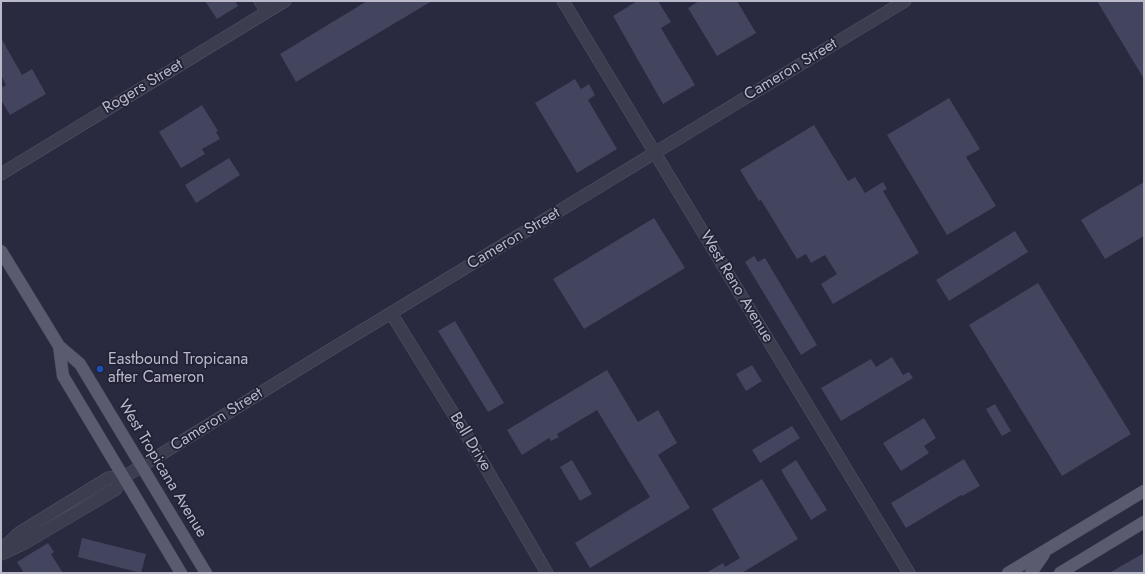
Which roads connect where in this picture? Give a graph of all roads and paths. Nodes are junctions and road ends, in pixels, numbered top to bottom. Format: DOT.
graph roads {
  1 [pos="260,1"];
  2 [pos="286,1"];
  3 [pos="563,1"];
  4 [pos="905,1"];
  5 [pos="267,12"];
  6 [pos="654,153"];
  7 [pos="1,174"];
  8 [pos="1,251"];
  9 [pos="391,313"];
  10 [pos="59,346"];
  11 [pos="142,466"];
  12 [pos="124,477"];
  13 [pos="1144,491"];
  14 [pos="1144,522"];
  15 [pos="1,550"];
  16 [pos="1047,550"];
  17 [pos="1,554"];
  18 [pos="181,573"];
  19 [pos="206,573"];
  20 [pos="547,573"];
  21 [pos="909,573"];
  22 [pos="1008,573"];
  23 [pos="1031,573"];
  24 [pos="1060,573"];
  1 -- 5 [label="street"];
  2 -- 5 [label="street, Rogers Street"];
  3 -- 6 [label="street, West Reno Avenue"];
  4 -- 6 [label="street, Cameron Street"];
  5 -- 7 [label="street, Rogers Street"];
  6 -- 9 [label="street, Cameron Street"];
  6 -- 21 [label="street, West Reno Avenue"];
  8 -- 10 [label="main road, West Tropicana Avenue"];
  9 -- 11 [label="street, Cameron Street"];
  9 -- 20 [label="street, Bell Drive"];
  10 -- 11 [label="main road, West Tropicana Avenue"];
  10 -- 12 [label="main road, West Tropicana Avenue"];
  11 -- 12 [label="street, Cameron Street"];
  11 -- 19 [label="main road, West Tropicana Avenue"];
  12 -- 15 [label="street, Cameron Street"];
  12 -- 17 [label="street, Cameron Street"];
  12 -- 18 [label="main road, West Tropicana Avenue"];
  13 -- 16 [label="main road"];
  14 -- 24 [label="main road"];
  16 -- 22 [label="main road"];
  16 -- 23 [label="main road"];
}
